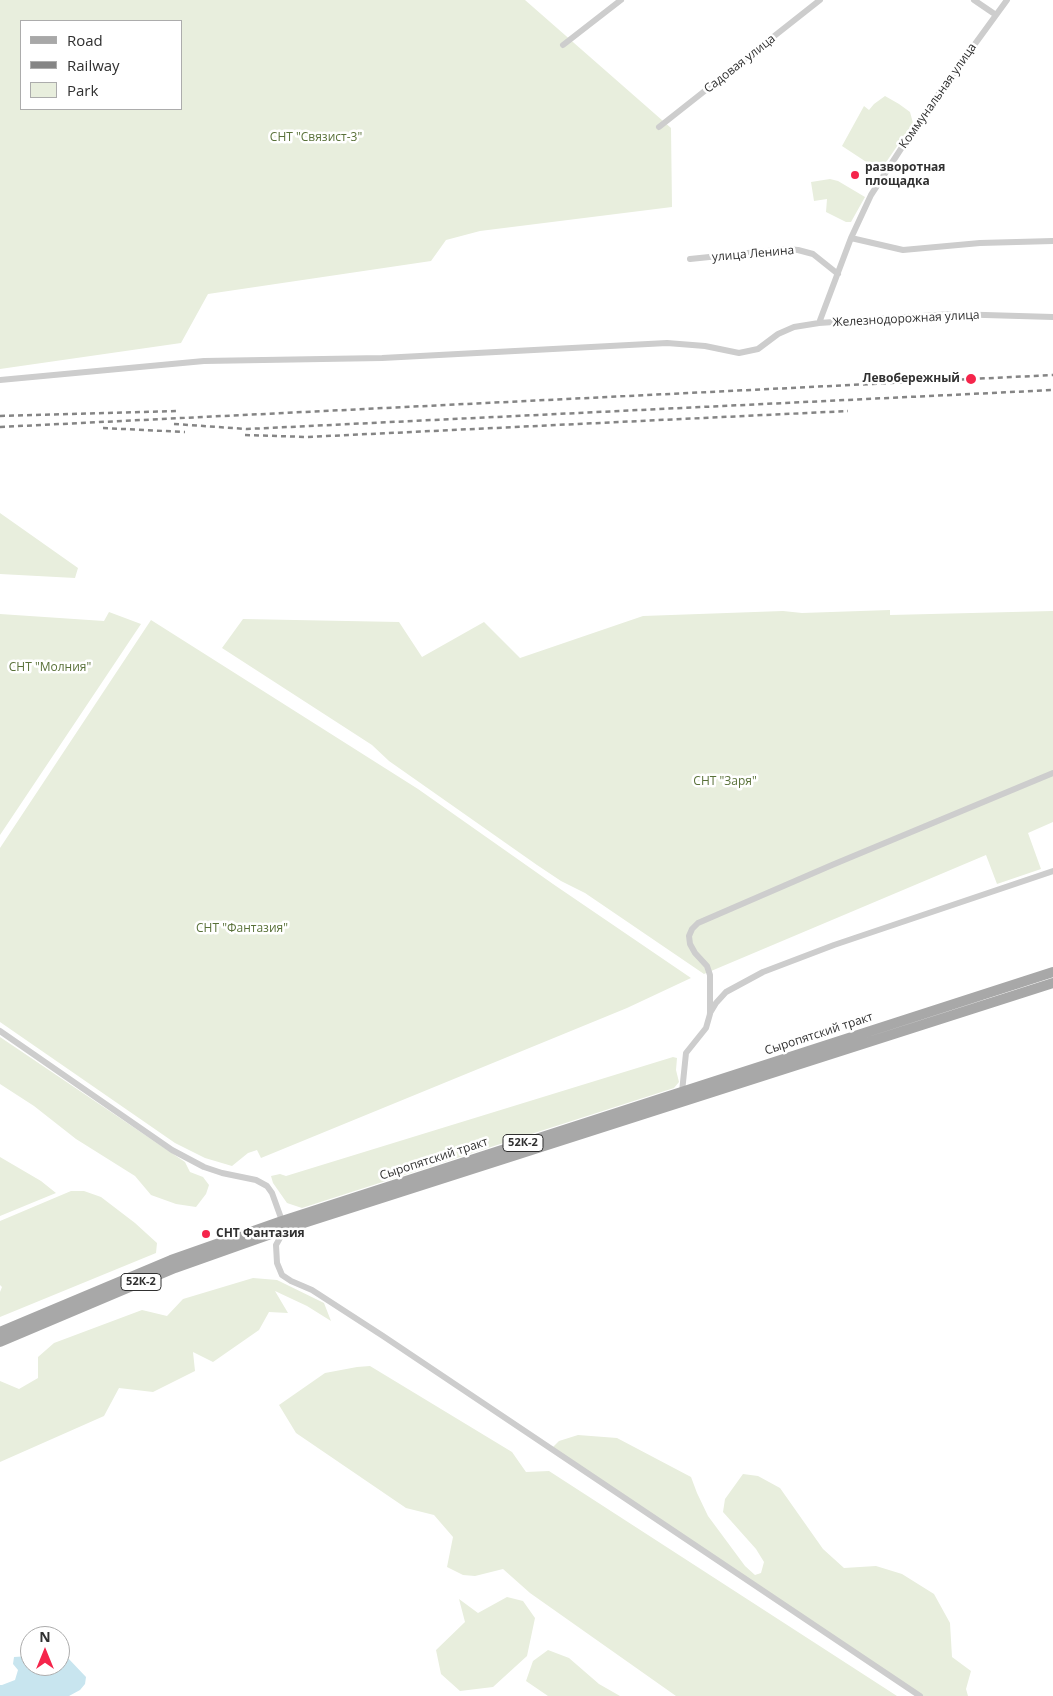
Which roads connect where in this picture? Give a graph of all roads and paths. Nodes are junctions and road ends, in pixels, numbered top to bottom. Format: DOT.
graph roads {
  1 [pos="621,0"];
  2 [pos="820,0"];
  3 [pos="974,0"];
  4 [pos="1005,0"];
  5 [pos="996,15"];
  6 [pos="563,45"];
  7 [pos="659,127"];
  8 [pos="851,238"];
  9 [pos="1053,241"];
  10 [pos="690,259"];
  11 [pos="838,274"];
  12 [pos="1053,317"];
  13 [pos="818,323"];
  14 [pos="0,380"];
  15 [pos="1053,773"];
  16 [pos="1053,871"];
  17 [pos="1053,972"];
  18 [pos="1053,983"];
  19 [pos="710,1014"];
  20 [pos="0,1031"];
  21 [pos="682,1092"];
  22 [pos="284,1225"];
  23 [pos="0,1332"];
  24 [pos="0,1342"];
  25 [pos="920,1696"];
  1 -- 6 [label="street"];
  2 -- 7 [label="street, Садовая улица"];
  3 -- 5 [label="street"];
  4 -- 5 [label="street, Коммунальная улица"];
  5 -- 8 [label="street, Коммунальная улица"];
  8 -- 9 [label="street"];
  8 -- 11 [label="street, Коммунальная улица"];
  10 -- 11 [label="street, улица Ленина"];
  11 -- 13 [label="street, Коммунальная улица"];
  12 -- 13 [label="street, Железнодорожная улица"];
  13 -- 14 [label="street, Железнодорожная улица"];
  15 -- 19 [label="street"];
  16 -- 19 [label="street"];
  17 -- 21 [label="main road, Сыропятский тракт / 52К-2"];
  18 -- 22 [label="main road, Сыропятский тракт / 52К-2"];
  19 -- 21 [label="street"];
  20 -- 22 [label="street"];
  21 -- 22 [label="main road, Сыропятский тракт / 52К-2"];
  22 -- 23 [label="main road, Сыропятский тракт / 52К-2"];
  22 -- 24 [label="main road, Сыропятский тракт / 52К-2"];
  22 -- 25 [label="street"];
}
